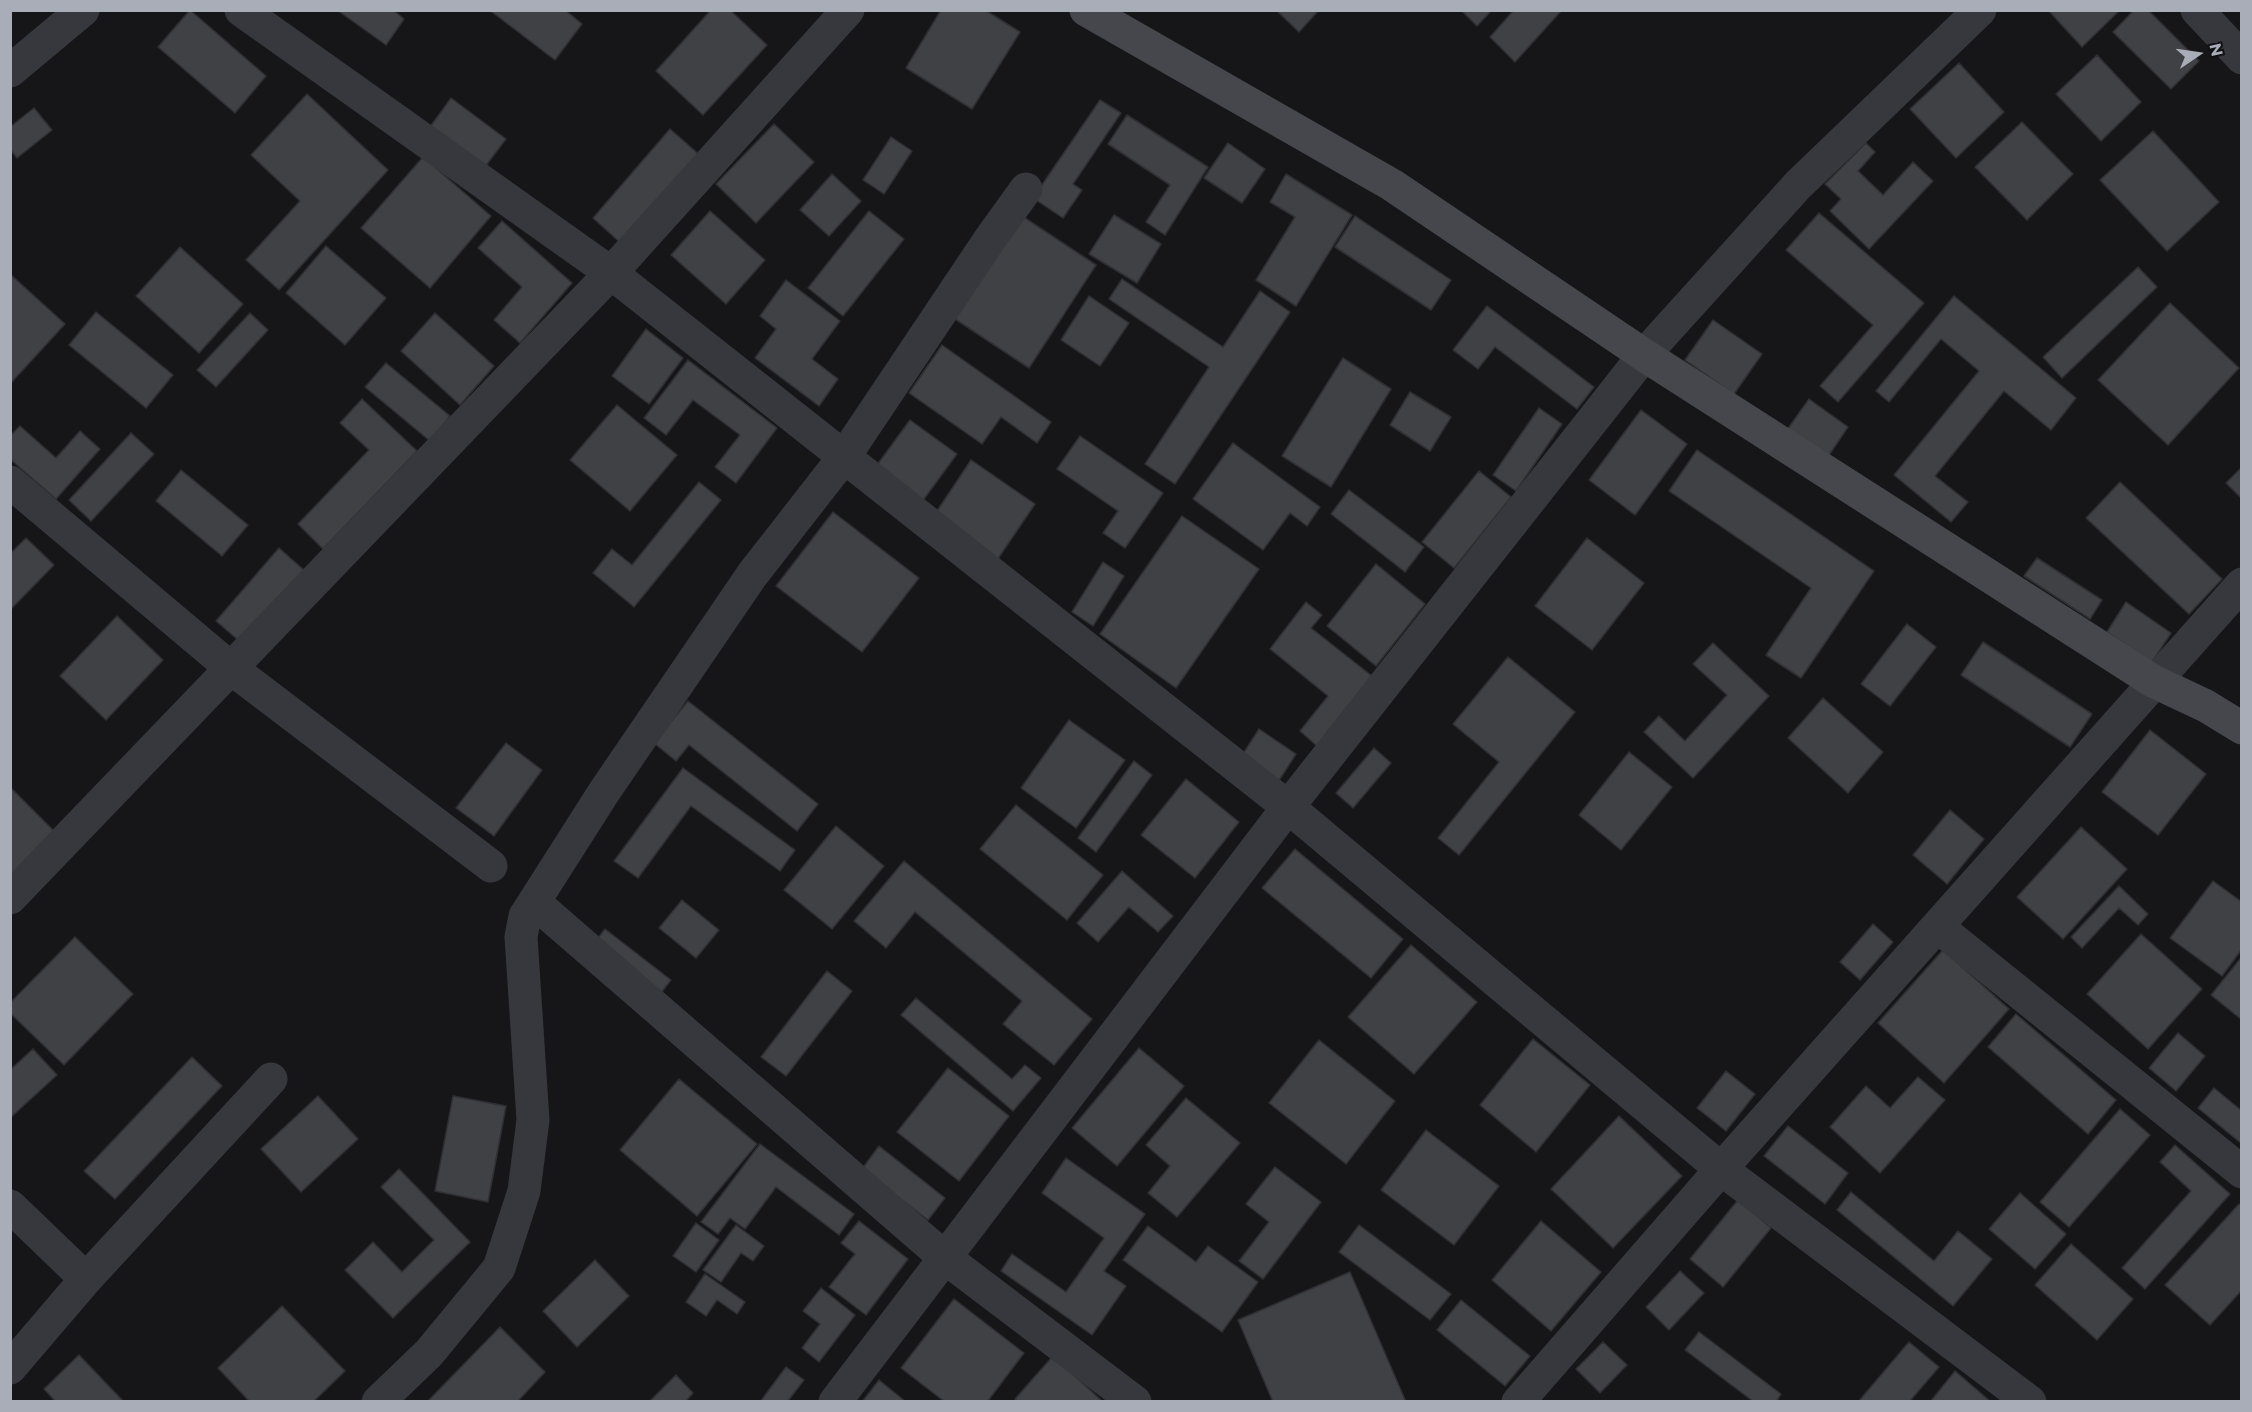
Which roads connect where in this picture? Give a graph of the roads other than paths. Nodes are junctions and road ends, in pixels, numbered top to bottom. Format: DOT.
graph roads {
  1 [pos="83,10"];
  2 [pos="241,10"];
  3 [pos="848,10"];
  4 [pos="1086,10"];
  5 [pos="1980,10"];
  6 [pos="2197,10"];
  7 [pos="2241,58"];
  8 [pos="10,71"];
  9 [pos="1026,189"];
  10 [pos="611,273"];
  11 [pos="1644,355"];
  12 [pos="844,457"];
  13 [pos="10,482"];
  14 [pos="2241,584"];
  15 [pos="231,669"];
  16 [pos="2153,681"];
  17 [pos="2241,728"];
  18 [pos="1288,807"];
  19 [pos="490,866"];
  20 [pos="10,898"];
  21 [pos="534,902"];
  22 [pos="1938,927"];
  23 [pos="271,1079"];
  24 [pos="1720,1169"];
  25 [pos="2241,1172"];
  26 [pos="10,1206"];
  27 [pos="944,1257"];
  28 [pos="86,1279"];
  29 [pos="10,1368"];
  30 [pos="378,1401"];
  31 [pos="835,1401"];
  32 [pos="1135,1401"];
  33 [pos="1518,1401"];
  34 [pos="2030,1401"];
  1 -- 8 [label="street"];
  2 -- 10 [label="street"];
  3 -- 10 [label="street"];
  4 -- 11 [label="street"];
  5 -- 11 [label="street"];
  6 -- 7 [label="street"];
  9 -- 12 [label="street"];
  10 -- 12 [label="street"];
  10 -- 15 [label="street"];
  11 -- 16 [label="street"];
  11 -- 18 [label="street"];
  12 -- 18 [label="street"];
  12 -- 21 [label="street"];
  13 -- 15 [label="street"];
  14 -- 16 [label="street"];
  15 -- 19 [label="street"];
  15 -- 20 [label="street"];
  16 -- 17 [label="street"];
  16 -- 22 [label="street"];
  18 -- 24 [label="street"];
  18 -- 27 [label="street"];
  21 -- 27 [label="street"];
  21 -- 30 [label="street"];
  22 -- 24 [label="street"];
  22 -- 25 [label="street"];
  23 -- 28 [label="street"];
  24 -- 33 [label="street"];
  24 -- 34 [label="street"];
  26 -- 28 [label="street"];
  27 -- 31 [label="street"];
  27 -- 32 [label="street"];
  28 -- 29 [label="street"];
}
